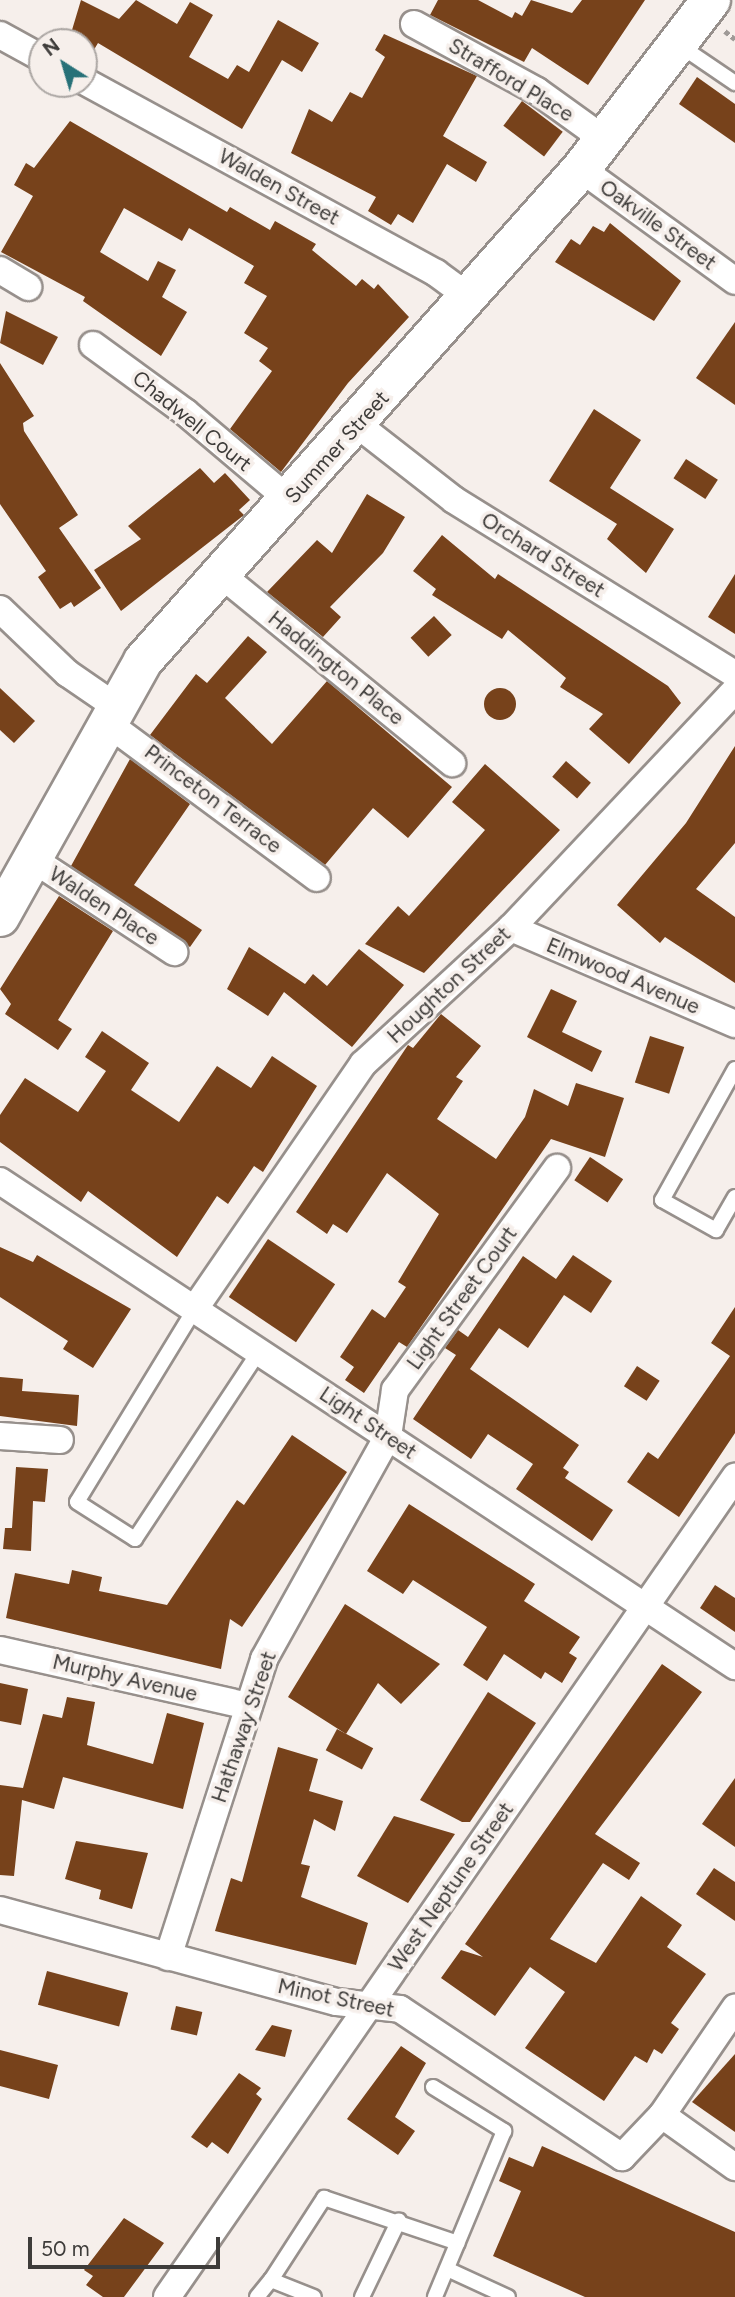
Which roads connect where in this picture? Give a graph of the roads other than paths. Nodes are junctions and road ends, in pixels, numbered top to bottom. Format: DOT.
graph roads {
  1 [pos="711,0"];
  2 [pos="414,23"];
  3 [pos="0,35"];
  4 [pos="678,45"];
  5 [pos="28,50"];
  6 [pos="735,83"];
  7 [pos="98,89"];
  8 [pos="593,155"];
  9 [pos="0,270"];
  10 [pos="735,281"];
  11 [pos="28,287"];
  12 [pos="470,298"];
  13 [pos="93,345"];
  14 [pos="358,425"];
  15 [pos="289,500"];
  16 [pos="219,573"];
  17 [pos="0,609"];
  18 [pos="735,674"];
  19 [pos="735,690"];
  20 [pos="111,714"];
  21 [pos="452,763"];
  22 [pos="34,860"];
  23 [pos="317,878"];
  24 [pos="0,917"];
  25 [pos="511,928"];
  26 [pos="174,953"];
  27 [pos="735,1024"];
  28 [pos="735,1069"];
  29 [pos="557,1168"];
  30 [pos="0,1181"];
  31 [pos="735,1197"];
  32 [pos="196,1307"];
  33 [pos="260,1350"];
  34 [pos="0,1436"];
  35 [pos="388,1436"];
  36 [pos="60,1440"];
  37 [pos="735,1478"];
  38 [pos="646,1606"];
  39 [pos="0,1650"];
  40 [pos="735,1666"];
  41 [pos="249,1706"];
  42 [pos="0,1910"];
  43 [pos="168,1957"];
  44 [pos="369,2007"];
  45 [pos="735,2008"];
  46 [pos="433,2087"];
  47 [pos="662,2115"];
  48 [pos="735,2167"];
  49 [pos="399,2220"];
  50 [pos="458,2243"];
  51 [pos="447,2269"];
  52 [pos="271,2280"];
  53 [pos="167,2297"];
  54 [pos="257,2297"];
  55 [pos="314,2297"];
  56 [pos="362,2297"];
  57 [pos="435,2297"];
  58 [pos="508,2297"];
  1 -- 4 [label="main road, Summer Street"];
  2 -- 8 [label="street, Strafford Place"];
  3 -- 5 [label="street"];
  4 -- 6 [label="lane"];
  4 -- 8 [label="main road, Summer Street"];
  7 -- 12 [label="street, Walden Street"];
  8 -- 10 [label="street, Oakville Street"];
  8 -- 12 [label="main road, Summer Street"];
  9 -- 11 [label="street"];
  12 -- 14 [label="main road, Summer Street"];
  13 -- 15 [label="street, Chadwell Court"];
  14 -- 15 [label="main road, Summer Street"];
  14 -- 18 [label="street, Orchard Street"];
  15 -- 16 [label="main road, Summer Street"];
  16 -- 20 [label="main road, Summer Street"];
  16 -- 21 [label="street, Haddington Place"];
  17 -- 20 [label="street, Princeton Terrace"];
  19 -- 25 [label="street, Houghton Street"];
  20 -- 22 [label="main road, Summer Street"];
  20 -- 23 [label="street, Princeton Terrace"];
  22 -- 24 [label="main road, Summer Street"];
  22 -- 26 [label="street, Walden Place"];
  25 -- 27 [label="street, Elmwood Avenue"];
  25 -- 32 [label="street, Houghton Street"];
  28 -- 31 [label="lane"];
  29 -- 35 [label="street, Light Street Court"];
  30 -- 32 [label="street, Light Street"];
  32 -- 33 [label="street, Light Street"];
  32 -- 33 [label="lane"];
  33 -- 35 [label="street, Light Street"];
  34 -- 36 [label="street"];
  35 -- 38 [label="street, Light Street"];
  35 -- 41 [label="street, Hathaway Street"];
  37 -- 38 [label="street, West Neptune Street"];
  38 -- 40 [label="street, Light Street"];
  38 -- 44 [label="street, West Neptune Street"];
  39 -- 41 [label="street, Murphy Avenue"];
  41 -- 43 [label="street, Hathaway Street"];
  42 -- 43 [label="street, Minot Street"];
  43 -- 44 [label="street, Minot Street"];
  44 -- 47 [label="street, Minot Street"];
  44 -- 53 [label="street, West Neptune Street"];
  45 -- 47 [label="street"];
  46 -- 50 [label="lane"];
  47 -- 48 [label="street"];
  49 -- 50 [label="lane"];
  49 -- 52 [label="lane"];
  49 -- 56 [label="lane"];
  50 -- 51 [label="lane"];
  51 -- 57 [label="lane"];
  51 -- 58 [label="lane"];
  52 -- 54 [label="lane"];
  52 -- 55 [label="lane"];
}
